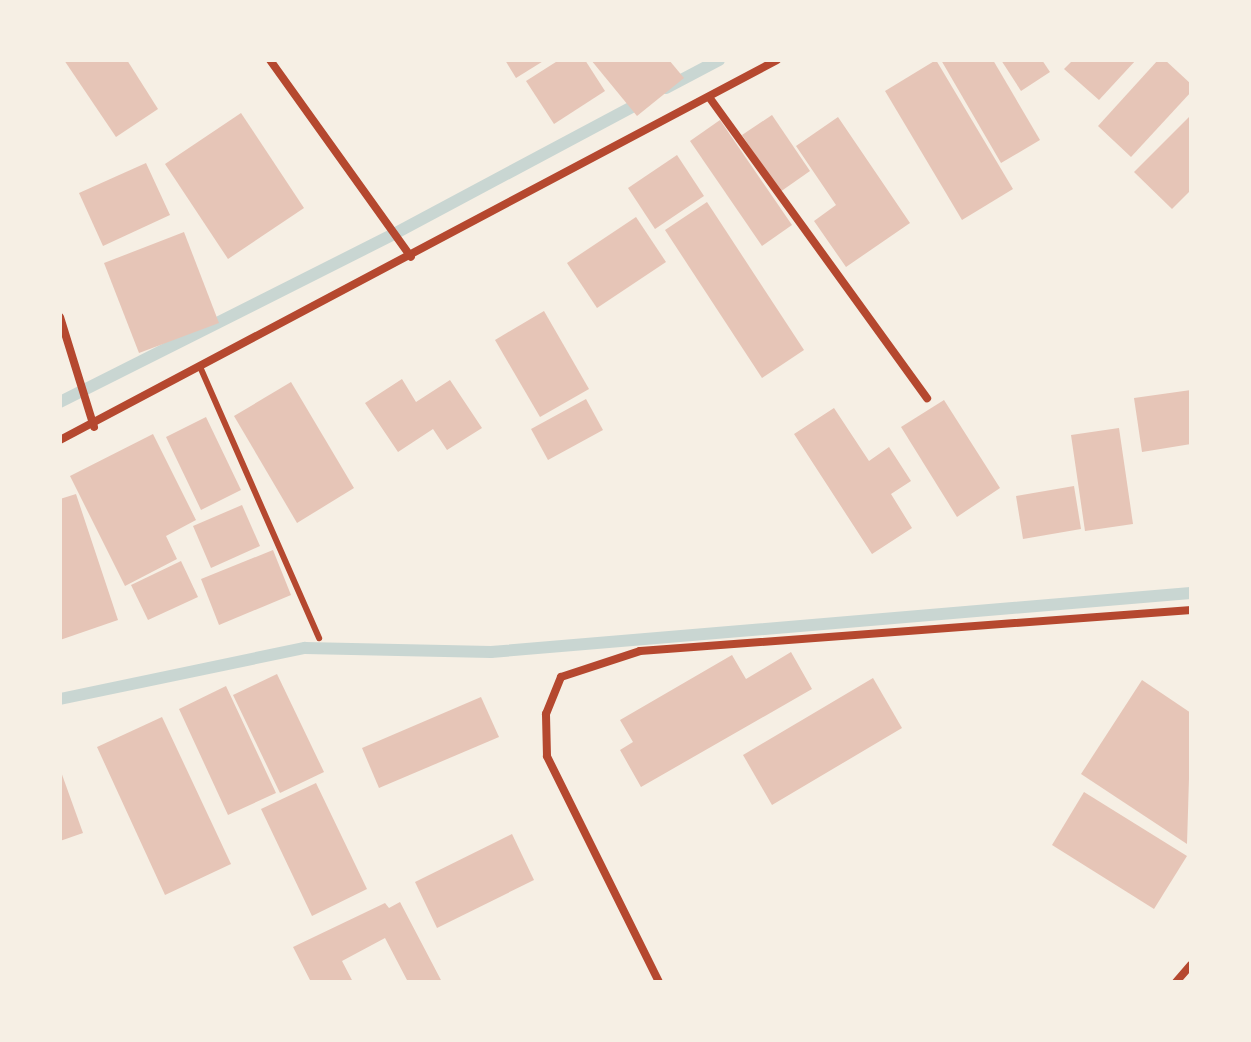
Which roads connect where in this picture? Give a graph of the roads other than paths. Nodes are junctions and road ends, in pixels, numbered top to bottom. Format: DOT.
graph roads {
  1 [pos="270,60"];
  2 [pos="777,60"];
  3 [pos="709,97"];
  4 [pos="411,257"];
  5 [pos="60,317"];
  6 [pos="201,369"];
  7 [pos="927,398"];
  8 [pos="94,427"];
  9 [pos="60,440"];
  10 [pos="1191,610"];
  11 [pos="319,638"];
  12 [pos="1191,965"];
  13 [pos="659,982"];
  14 [pos="1176,982"];
  1 -- 4 [label="street"];
  2 -- 3 [label="street"];
  3 -- 4 [label="street"];
  3 -- 7 [label="street"];
  4 -- 6 [label="street"];
  5 -- 8 [label="street"];
  6 -- 8 [label="street"];
  6 -- 11 [label="lane"];
  8 -- 9 [label="street"];
  10 -- 13 [label="street"];
  12 -- 14 [label="street"];
}
